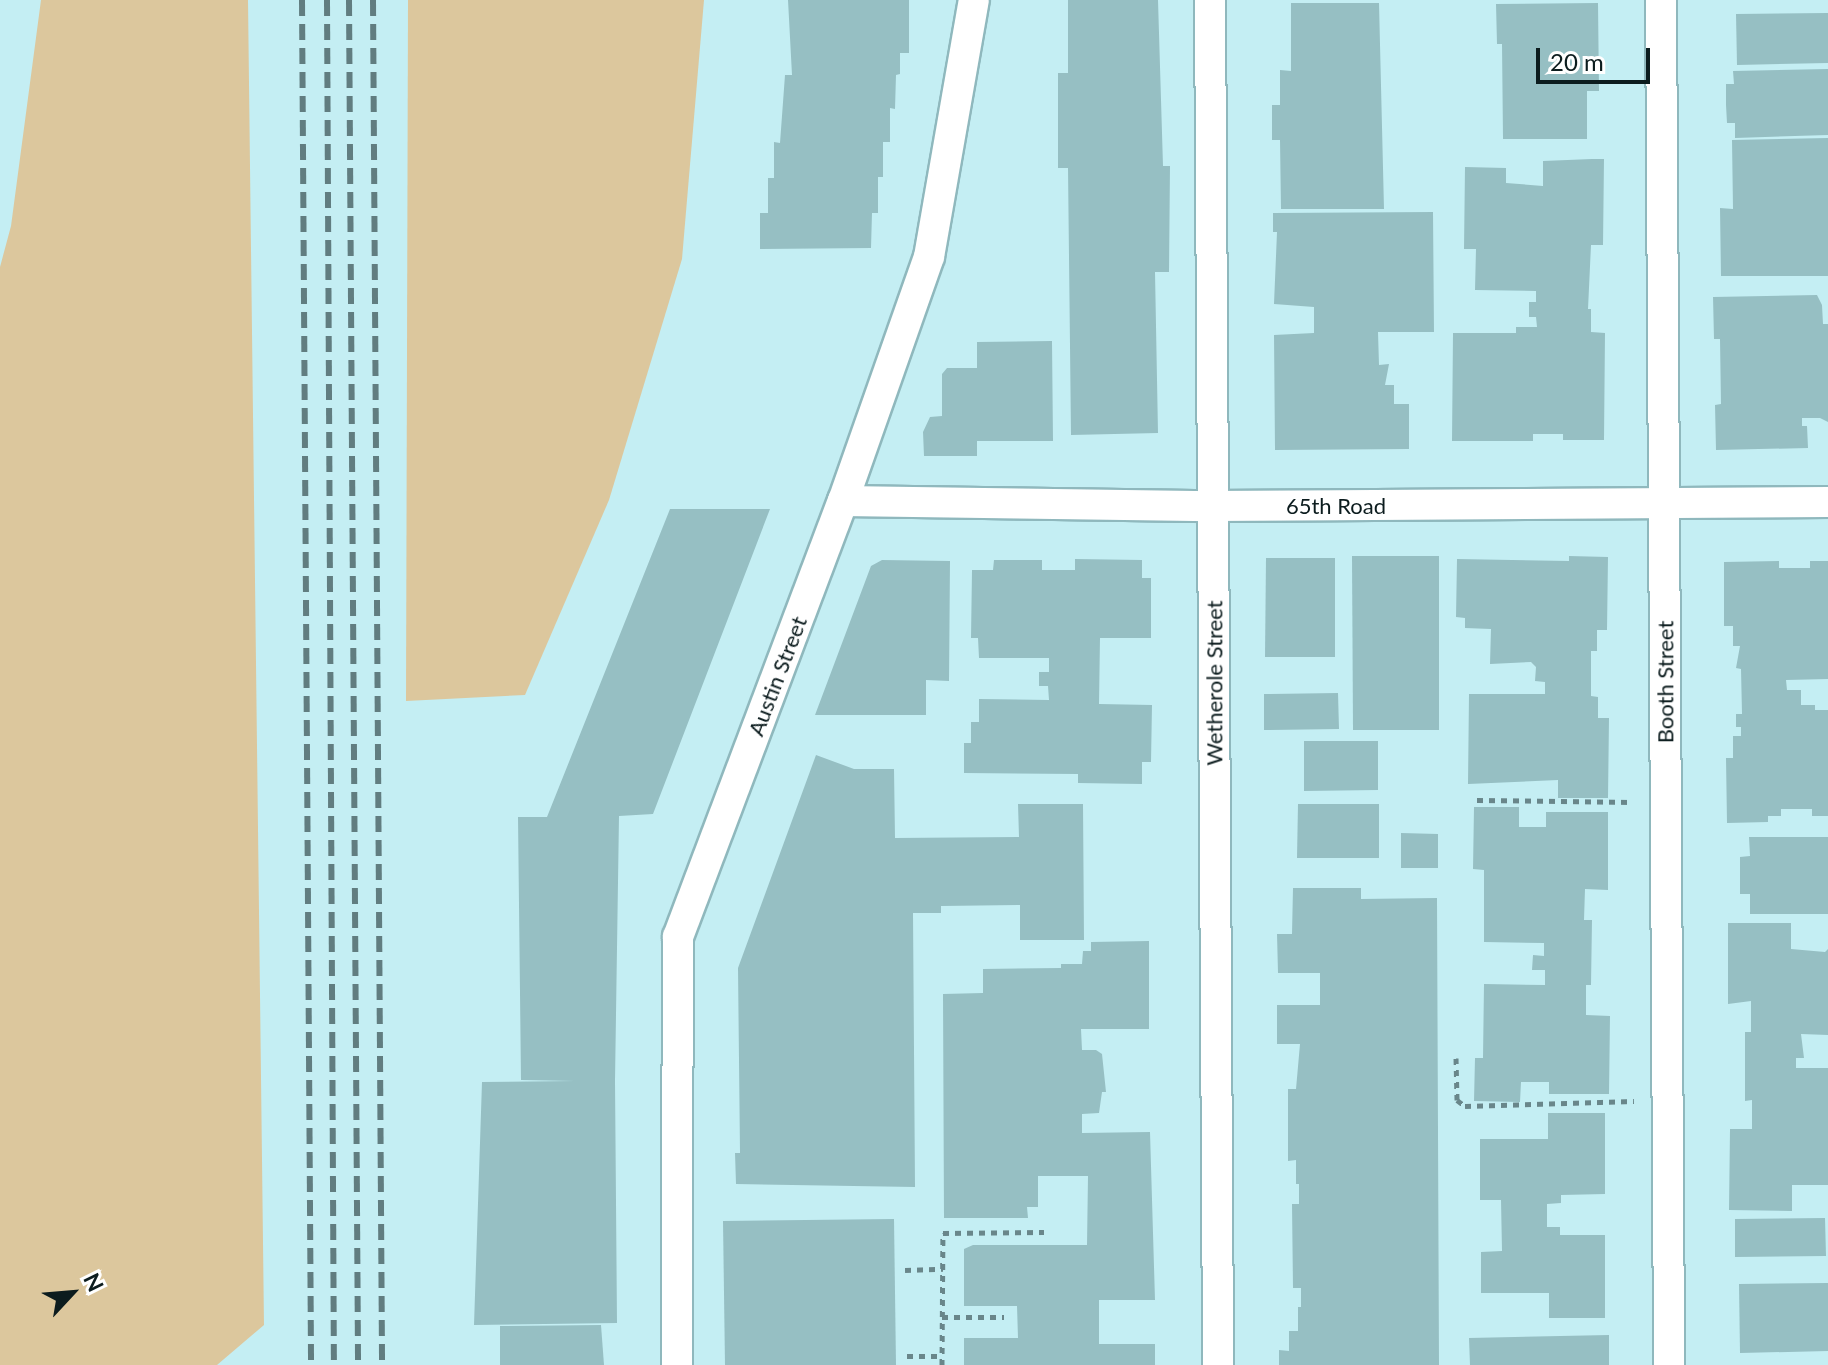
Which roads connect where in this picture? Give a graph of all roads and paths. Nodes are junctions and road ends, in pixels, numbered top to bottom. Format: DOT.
graph roads {
  1 [pos="974,0"];
  2 [pos="1210,0"];
  3 [pos="1661,0"];
  4 [pos="843,501"];
  5 [pos="1828,502"];
  6 [pos="1664,503"];
  7 [pos="1212,506"];
  8 [pos="1477,800"];
  9 [pos="1633,802"];
  10 [pos="1456,1058"];
  11 [pos="1635,1101"];
  12 [pos="1044,1232"];
  13 [pos="943,1269"];
  14 [pos="905,1270"];
  15 [pos="942,1317"];
  16 [pos="1004,1317"];
  17 [pos="907,1356"];
  18 [pos="942,1356"];
  19 [pos="677,1365"];
  20 [pos="942,1365"];
  21 [pos="1218,1365"];
  22 [pos="1669,1365"];
  1 -- 4 [label="street, Austin Street"];
  2 -- 7 [label="street, Wetherole Street"];
  3 -- 6 [label="street, Booth Street"];
  4 -- 7 [label="street, 65th Road"];
  4 -- 19 [label="street, Austin Street"];
  5 -- 6 [label="street, 65th Road"];
  6 -- 7 [label="street, 65th Road"];
  6 -- 22 [label="street, Booth Street"];
  7 -- 21 [label="street, Wetherole Street"];
  8 -- 9 [label="path"];
  10 -- 11 [label="path"];
  12 -- 13 [label="path"];
  13 -- 14 [label="path"];
  13 -- 15 [label="path"];
  15 -- 16 [label="path"];
  15 -- 18 [label="path"];
  17 -- 18 [label="path"];
  18 -- 20 [label="path"];
}
